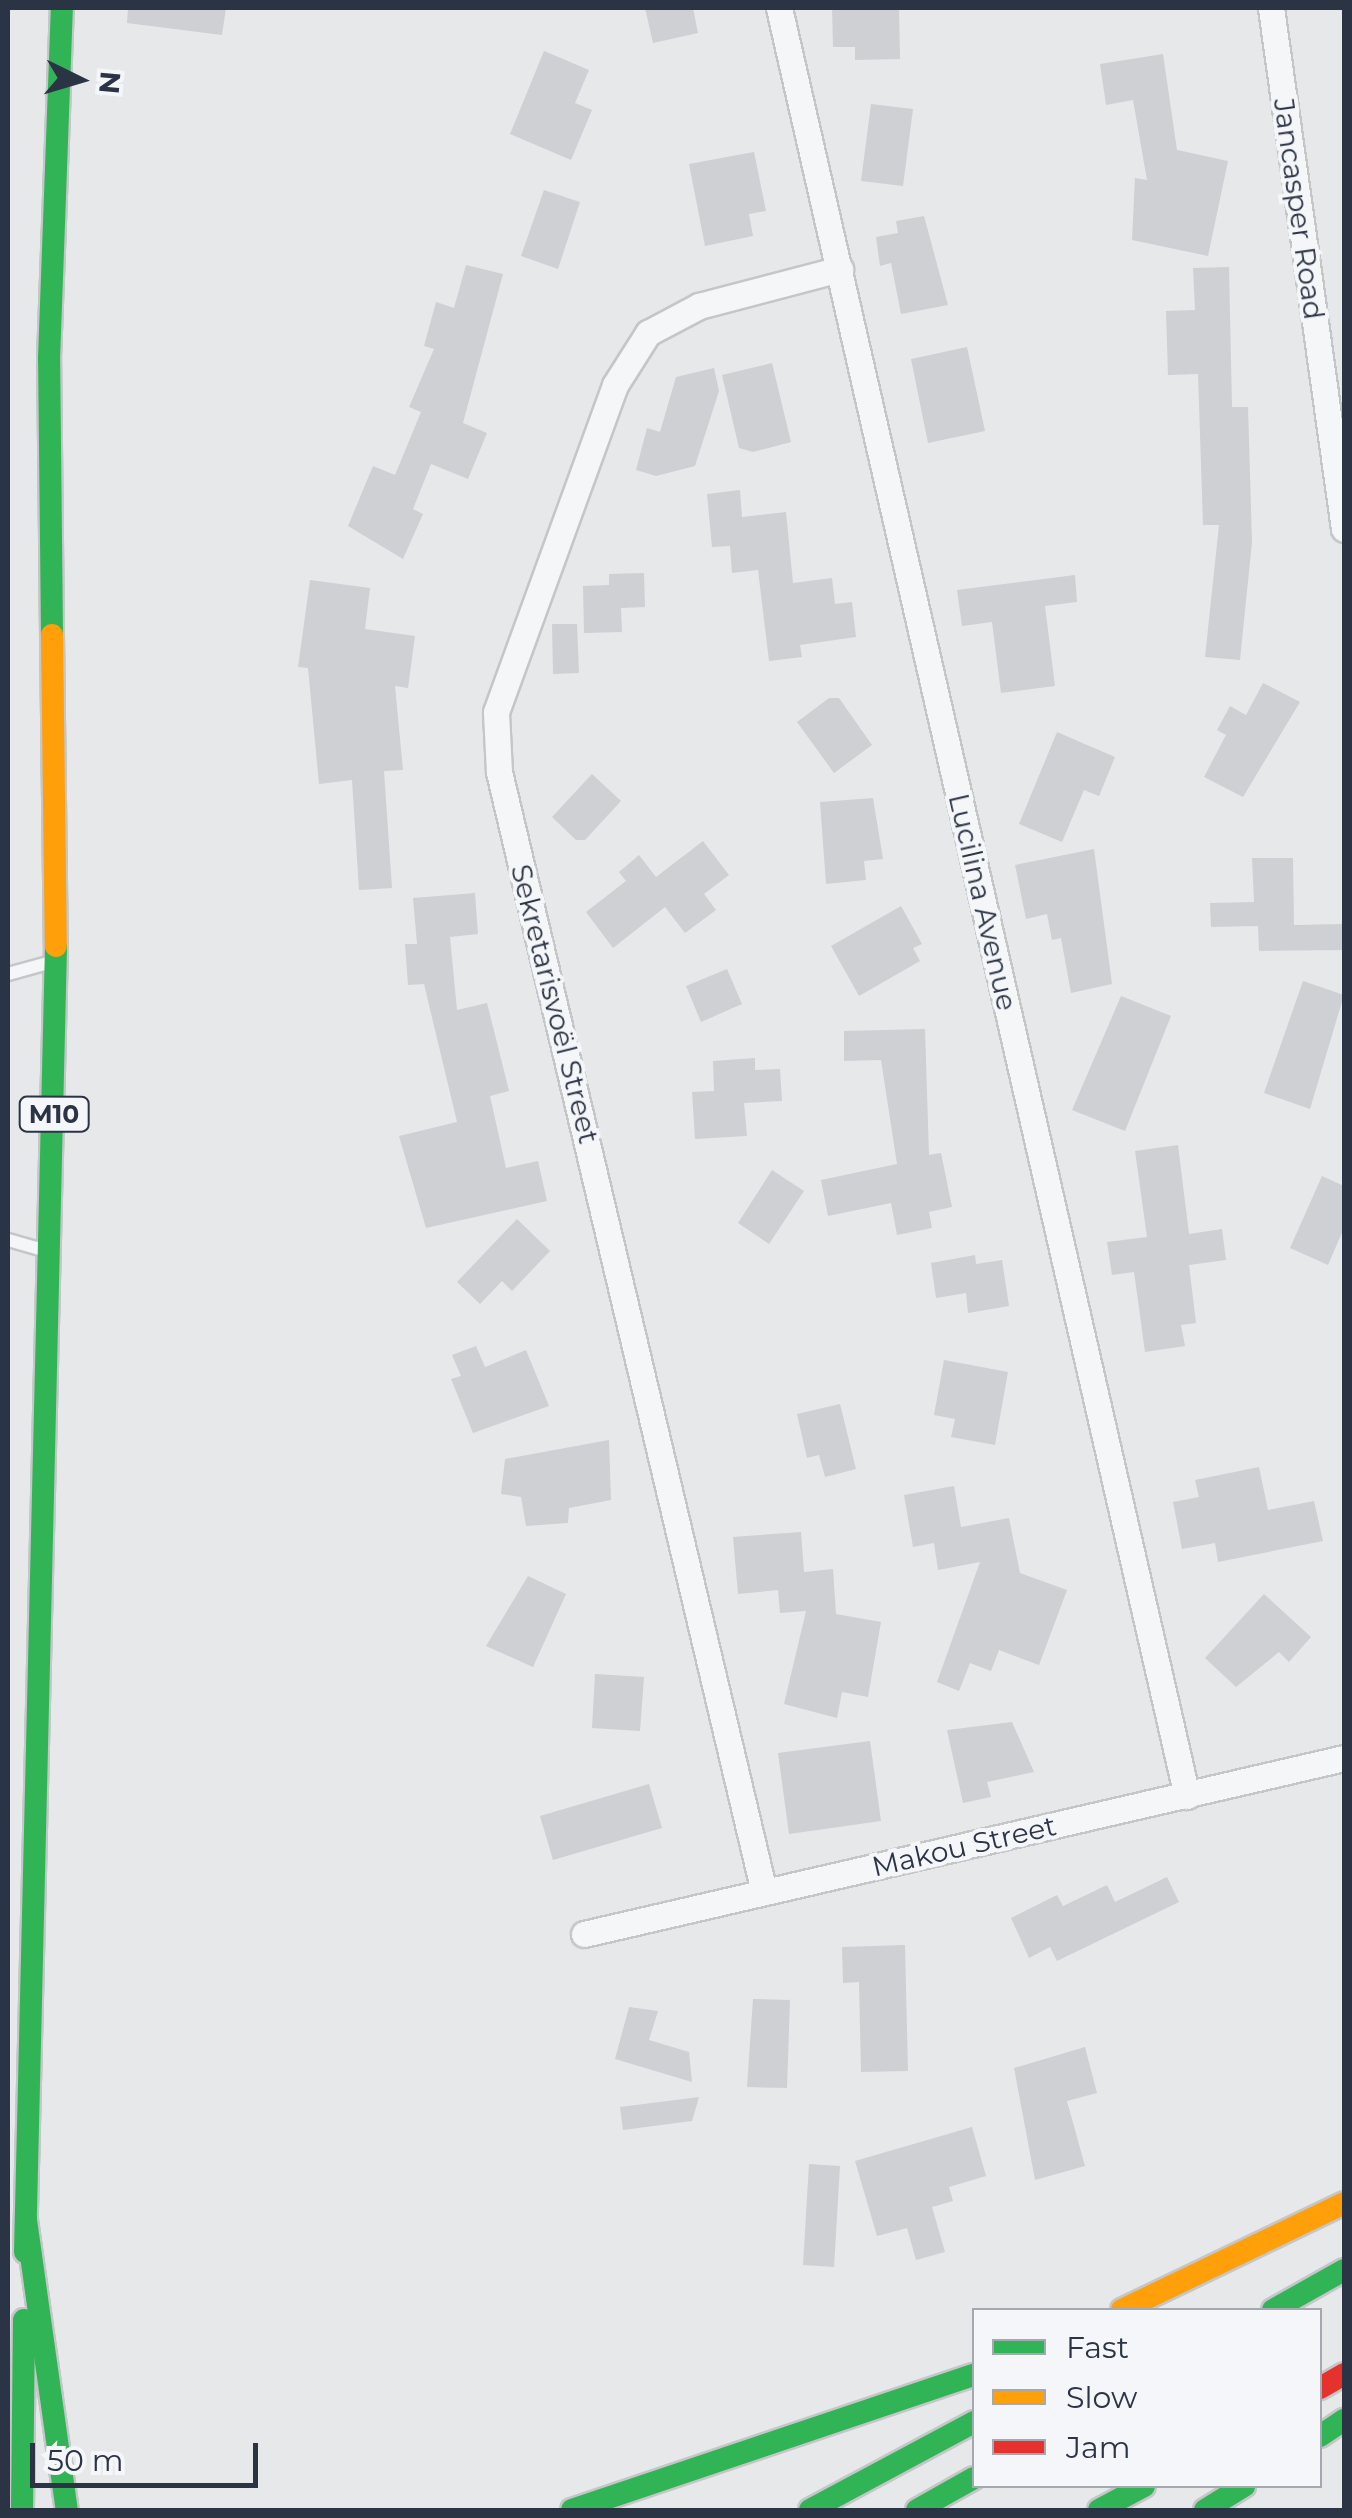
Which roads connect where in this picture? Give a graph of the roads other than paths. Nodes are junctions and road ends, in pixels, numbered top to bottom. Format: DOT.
graph roads {
  1 [pos="62,8"];
  2 [pos="778,8"];
  3 [pos="1271,8"];
  4 [pos="840,269"];
  5 [pos="1344,529"];
  6 [pos="56,960"];
  7 [pos="8,974"];
  8 [pos="8,1240"];
  9 [pos="50,1252"];
  10 [pos="1344,1758"];
  11 [pos="1186,1796"];
  12 [pos="764,1892"];
  13 [pos="584,1934"];
  14 [pos="1344,2203"];
  15 [pos="26,2220"];
  16 [pos="1344,2223"];
  17 [pos="1344,2270"];
  18 [pos="1126,2308"];
  19 [pos="1186,2308"];
  20 [pos="1277,2308"];
  21 [pos="1344,2374"];
  22 [pos="972,2375"];
  23 [pos="1322,2387"];
  24 [pos="1344,2420"];
  25 [pos="972,2423"];
  26 [pos="1322,2435"];
  27 [pos="972,2479"];
  28 [pos="1140,2488"];
  29 [pos="1241,2488"];
  30 [pos="22,2510"];
  31 [pos="68,2510"];
  32 [pos="572,2510"];
  33 [pos="810,2510"];
  34 [pos="917,2510"];
  35 [pos="1098,2510"];
  36 [pos="1205,2510"];
  1 -- 6 [label="main road, M10"];
  2 -- 4 [label="street, Lucilina Avenue"];
  3 -- 5 [label="street, Jancasper Road"];
  4 -- 11 [label="street, Lucilina Avenue"];
  4 -- 12 [label="street, Sekretarisvoël Street"];
  6 -- 7 [label="lane"];
  6 -- 9 [label="main road, M10"];
  8 -- 9 [label="lane"];
  9 -- 15 [label="main road, M10"];
  10 -- 11 [label="street, Makou Street"];
  11 -- 12 [label="street, Makou Street"];
  12 -- 13 [label="street, Makou Street"];
  14 -- 18 [label="main road"];
  15 -- 30 [label="main road, M10"];
  15 -- 31 [label="main road"];
  16 -- 19 [label="main road"];
  17 -- 20 [label="main road"];
  21 -- 23 [label="main road"];
  22 -- 32 [label="main road"];
  24 -- 26 [label="main road"];
  25 -- 33 [label="main road"];
  27 -- 34 [label="main road"];
  28 -- 35 [label="main road"];
  29 -- 36 [label="main road"];
}
